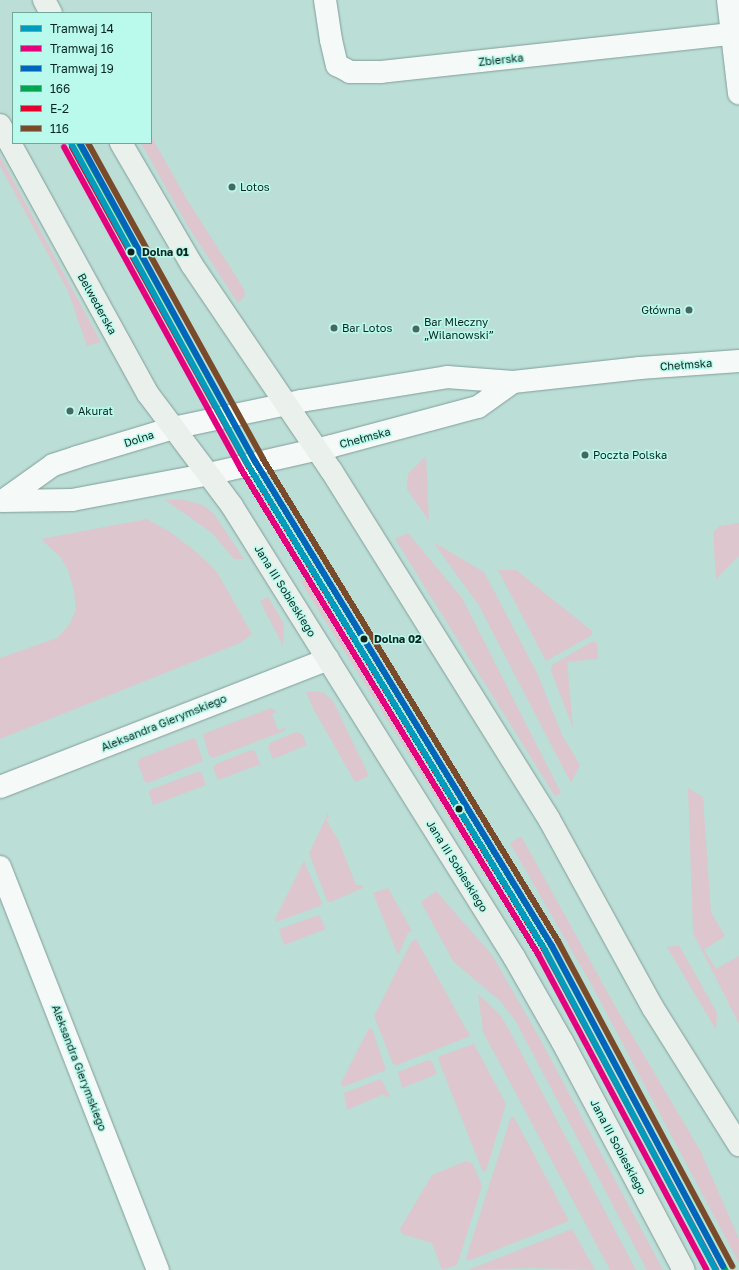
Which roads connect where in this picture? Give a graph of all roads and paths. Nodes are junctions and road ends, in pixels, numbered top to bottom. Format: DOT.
graph roads {
  1 [pos="44,0"];
  2 [pos="325,0"];
  3 [pos="728,0"];
  4 [pos="50,12"];
  5 [pos="732,34"];
  6 [pos="739,93"];
  7 [pos="0,125"];
  8 [pos="122,144"];
  9 [pos="739,361"];
  10 [pos="513,382"];
  11 [pos="285,404"];
  12 [pos="174,428"];
  13 [pos="317,450"];
  14 [pos="209,474"];
  15 [pos="2,501"];
  16 [pos="328,659"];
  17 [pos="0,787"];
  18 [pos="0,867"];
  19 [pos="739,1145"];
  20 [pos="158,1270"];
  21 [pos="684,1270"];
  1 -- 4 [label="main road"];
  2 -- 5 [label="street, Zbierska"];
  3 -- 5 [label="street"];
  5 -- 6 [label="street"];
  7 -- 12 [label="main road, Belwederska"];
  8 -- 11 [label="main road"];
  9 -- 10 [label="street, Chełmska"];
  10 -- 11 [label="street, Chełmska"];
  10 -- 13 [label="street, Chełmska"];
  11 -- 12 [label="street, Dolna"];
  11 -- 13 [label="main road"];
  12 -- 14 [label="main road, Belwederska"];
  12 -- 15 [label="street, Dolna"];
  13 -- 14 [label="street, Chełmska"];
  13 -- 19 [label="main road"];
  14 -- 15 [label="street, Dolna"];
  14 -- 16 [label="main road, Jana III Sobieskiego"];
  16 -- 17 [label="street, Aleksandra Gierymskiego"];
  16 -- 21 [label="main road, Jana III Sobieskiego"];
  18 -- 20 [label="street, Aleksandra Gierymskiego"];
}
